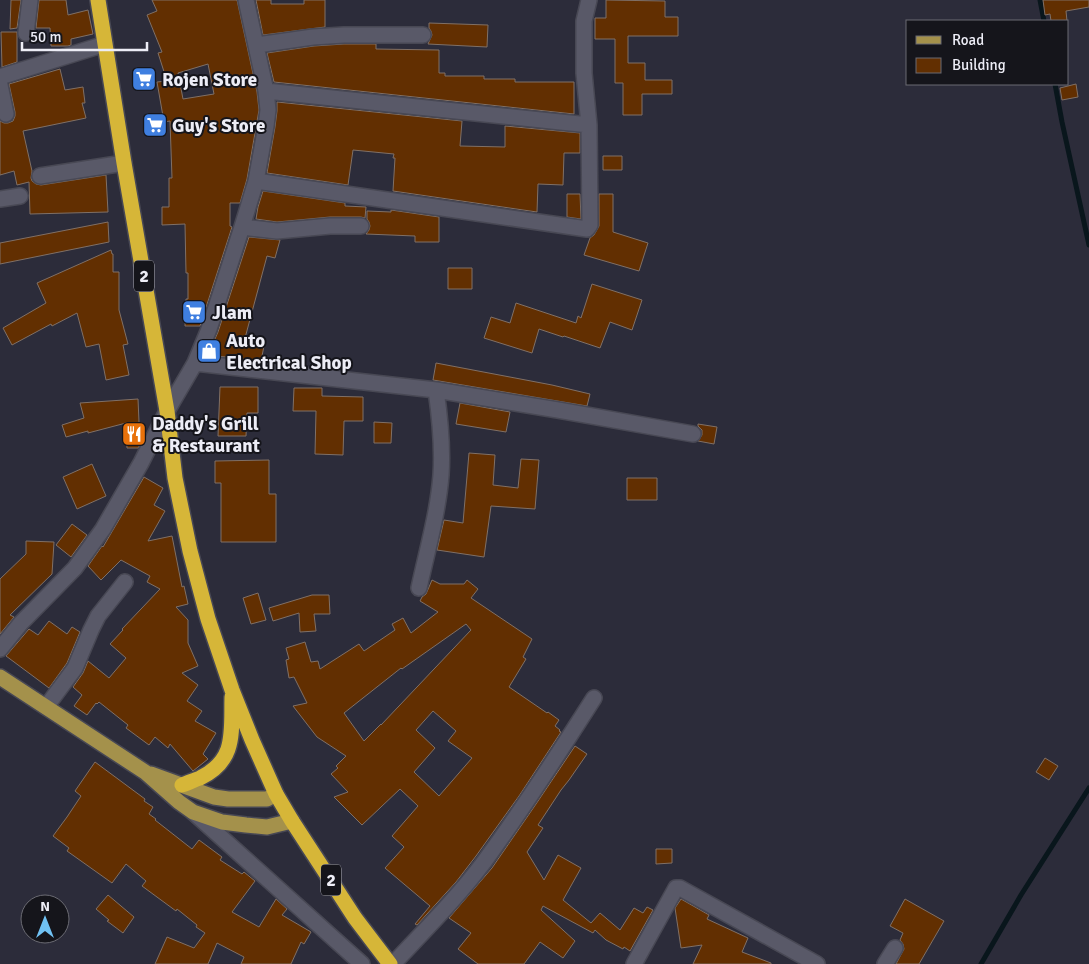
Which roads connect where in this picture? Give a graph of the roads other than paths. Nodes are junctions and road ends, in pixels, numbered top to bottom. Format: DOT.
graph roads {
  1 [pos="30,0"];
  2 [pos="98,0"];
  3 [pos="246,0"];
  4 [pos="588,0"];
  5 [pos="26,33"];
  6 [pos="423,35"];
  7 [pos="105,44"];
  8 [pos="257,45"];
  9 [pos="0,81"];
  10 [pos="0,85"];
  11 [pos="266,91"];
  12 [pos="6,114"];
  13 [pos="589,124"];
  14 [pos="124,163"];
  15 [pos="40,176"];
  16 [pos="256,181"];
  17 [pos="20,196"];
  18 [pos="0,199"];
  19 [pos="361,226"];
  20 [pos="242,228"];
  21 [pos="195,363"];
  22 [pos="436,390"];
  23 [pos="167,411"];
  24 [pos="693,434"];
  25 [pos="125,582"];
  26 [pos="419,588"];
  27 [pos="0,649"];
  28 [pos="0,677"];
  29 [pos="232,690"];
  30 [pos="594,698"];
  31 [pos="46,707"];
  32 [pos="145,772"];
  33 [pos="182,784"];
  34 [pos="276,794"];
  35 [pos="193,812"];
  36 [pos="292,821"];
  37 [pos="895,948"];
  38 [pos="362,964"];
  39 [pos="392,964"];
  40 [pos="634,964"];
  41 [pos="817,964"];
  42 [pos="885,964"];
  1 -- 5 [label="street"];
  2 -- 7 [label="highway, 2"];
  3 -- 8 [label="street"];
  4 -- 13 [label="street"];
  6 -- 8 [label="street"];
  7 -- 9 [label="street"];
  7 -- 14 [label="highway, 2"];
  8 -- 11 [label="street"];
  10 -- 12 [label="street"];
  11 -- 13 [label="street"];
  11 -- 16 [label="street"];
  13 -- 16 [label="street"];
  14 -- 15 [label="street"];
  14 -- 23 [label="highway, 2"];
  16 -- 20 [label="street"];
  17 -- 18 [label="street"];
  19 -- 20 [label="street"];
  20 -- 21 [label="street"];
  21 -- 22 [label="street"];
  21 -- 23 [label="street"];
  22 -- 24 [label="street"];
  22 -- 26 [label="street"];
  23 -- 27 [label="street"];
  23 -- 29 [label="highway, 2"];
  25 -- 31 [label="street"];
  28 -- 31 [label="main road"];
  29 -- 33 [label="highway"];
  29 -- 34 [label="highway, 2"];
  30 -- 39 [label="street"];
  31 -- 32 [label="main road"];
  32 -- 33 [label="main road"];
  32 -- 35 [label="main road"];
  33 -- 34 [label="main road"];
  34 -- 36 [label="highway, 2"];
  35 -- 36 [label="main road"];
  35 -- 38 [label="street"];
  36 -- 39 [label="highway, 2"];
  37 -- 42 [label="street"];
  40 -- 41 [label="street"];
}
